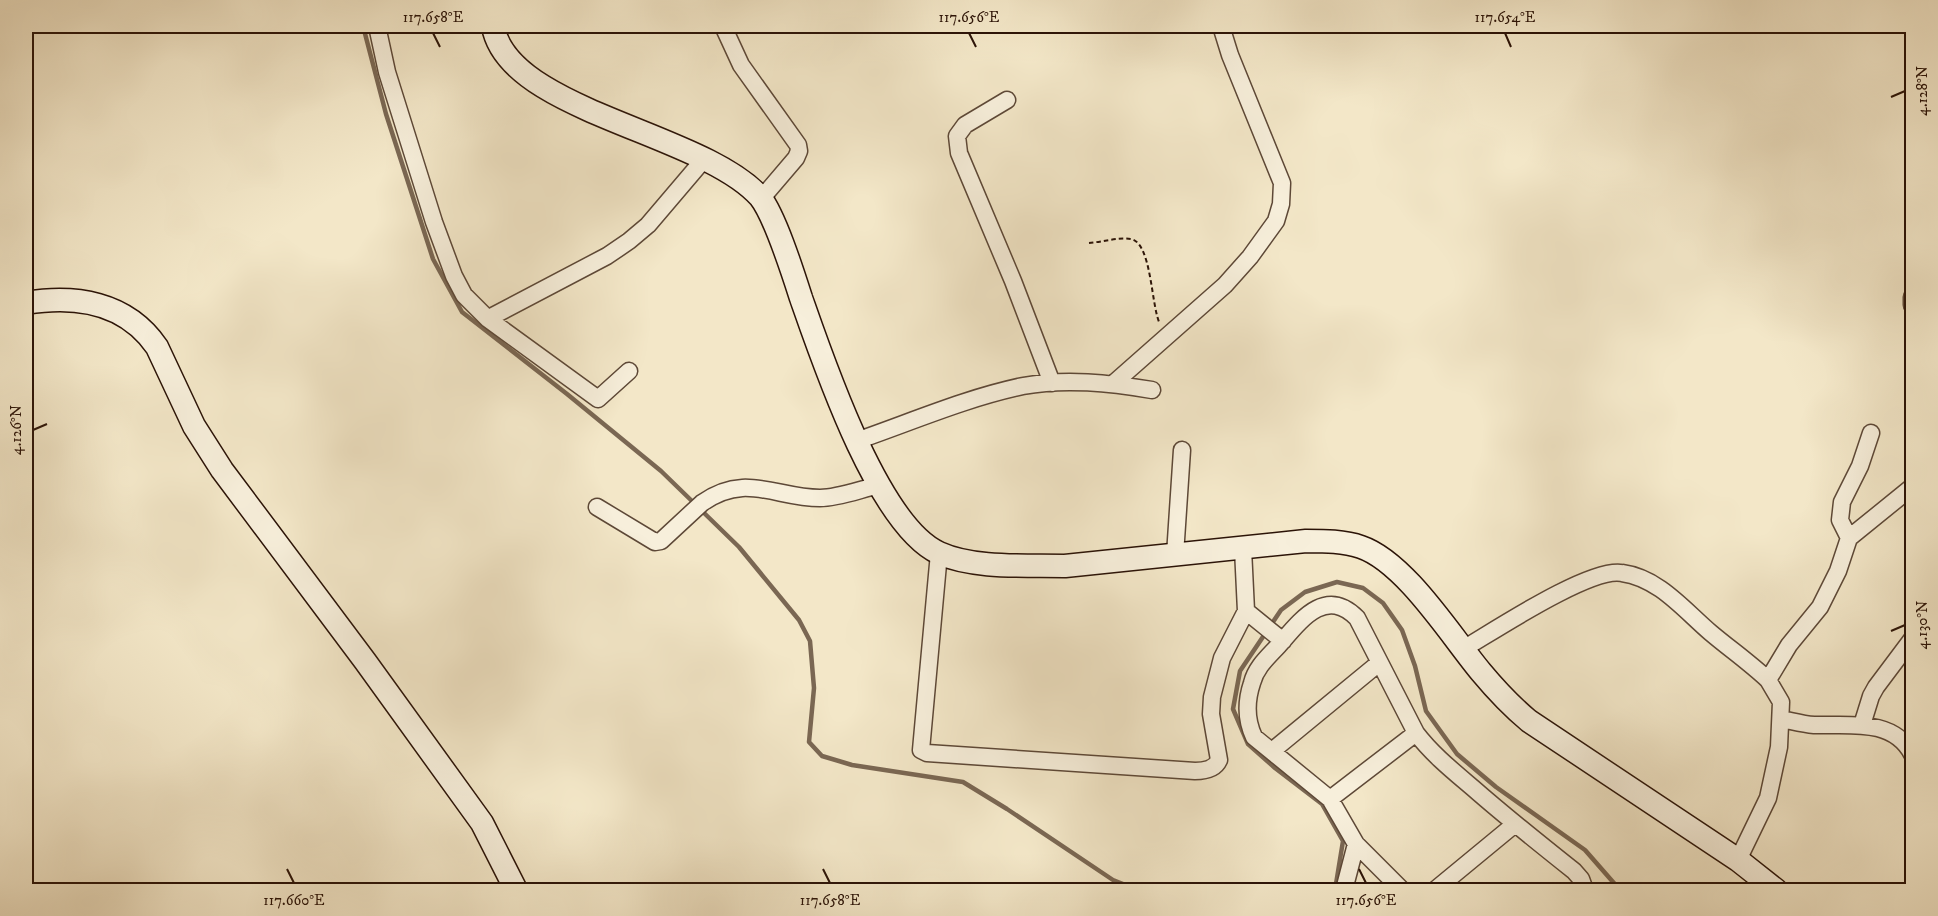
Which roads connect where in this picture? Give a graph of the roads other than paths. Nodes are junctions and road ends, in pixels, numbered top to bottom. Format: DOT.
graph roads {
  1 [pos="377,26"];
  2 [pos="493,26"];
  3 [pos="723,26"];
  4 [pos="1221,26"];
  5 [pos="1007,100"];
  6 [pos="705,158"];
  7 [pos="761,199"];
  8 [pos="1912,297"];
  9 [pos="26,303"];
  10 [pos="1912,305"];
  11 [pos="489,318"];
  12 [pos="629,371"];
  13 [pos="1052,383"];
  14 [pos="1114,383"];
  15 [pos="1152,390"];
  16 [pos="1871,433"];
  17 [pos="856,441"];
  18 [pos="1182,450"];
  19 [pos="880,485"];
  20 [pos="1912,487"];
  21 [pos="597,507"];
  22 [pos="1849,538"];
  23 [pos="1243,549"];
  24 [pos="939,553"];
  25 [pos="1175,555"];
  26 [pos="1249,613"];
  27 [pos="1912,639"];
  28 [pos="1283,640"];
  29 [pos="1463,650"];
  30 [pos="1379,663"];
  31 [pos="1768,680"];
  32 [pos="1781,719"];
  33 [pos="1862,725"];
  34 [pos="1416,733"];
  35 [pos="1910,744"];
  36 [pos="1272,752"];
  37 [pos="1330,799"];
  38 [pos="1515,824"];
  39 [pos="1356,844"];
  40 [pos="1738,860"];
  41 [pos="516,891"];
  42 [pos="1344,891"];
  43 [pos="1402,891"];
  44 [pos="1435,891"];
  45 [pos="1585,891"];
  46 [pos="1776,891"];
  1 -- 11 [label="street"];
  2 -- 6 [label="street"];
  3 -- 7 [label="street"];
  4 -- 14 [label="street"];
  5 -- 13 [label="street"];
  6 -- 7 [label="street"];
  6 -- 11 [label="street"];
  7 -- 17 [label="street"];
  8 -- 10 [label="street"];
  9 -- 41 [label="street"];
  11 -- 12 [label="street"];
  13 -- 14 [label="street"];
  13 -- 17 [label="street"];
  14 -- 15 [label="street"];
  16 -- 22 [label="street"];
  17 -- 19 [label="street"];
  18 -- 25 [label="street"];
  19 -- 21 [label="street"];
  19 -- 24 [label="street"];
  20 -- 22 [label="street"];
  22 -- 31 [label="street"];
  23 -- 25 [label="street"];
  23 -- 26 [label="street"];
  23 -- 29 [label="street"];
  24 -- 25 [label="street"];
  24 -- 26 [label="street"];
  26 -- 28 [label="street"];
  27 -- 33 [label="street"];
  28 -- 30 [label="street"];
  28 -- 36 [label="street"];
  29 -- 31 [label="street"];
  29 -- 40 [label="street"];
  30 -- 34 [label="street"];
  30 -- 36 [label="street"];
  31 -- 32 [label="street"];
  32 -- 33 [label="street"];
  32 -- 40 [label="street"];
  33 -- 35 [label="street"];
  34 -- 37 [label="street"];
  34 -- 38 [label="street"];
  36 -- 37 [label="street"];
  37 -- 39 [label="street"];
  38 -- 44 [label="street"];
  38 -- 45 [label="street"];
  39 -- 42 [label="street"];
  39 -- 43 [label="street"];
  40 -- 46 [label="street"];
}
